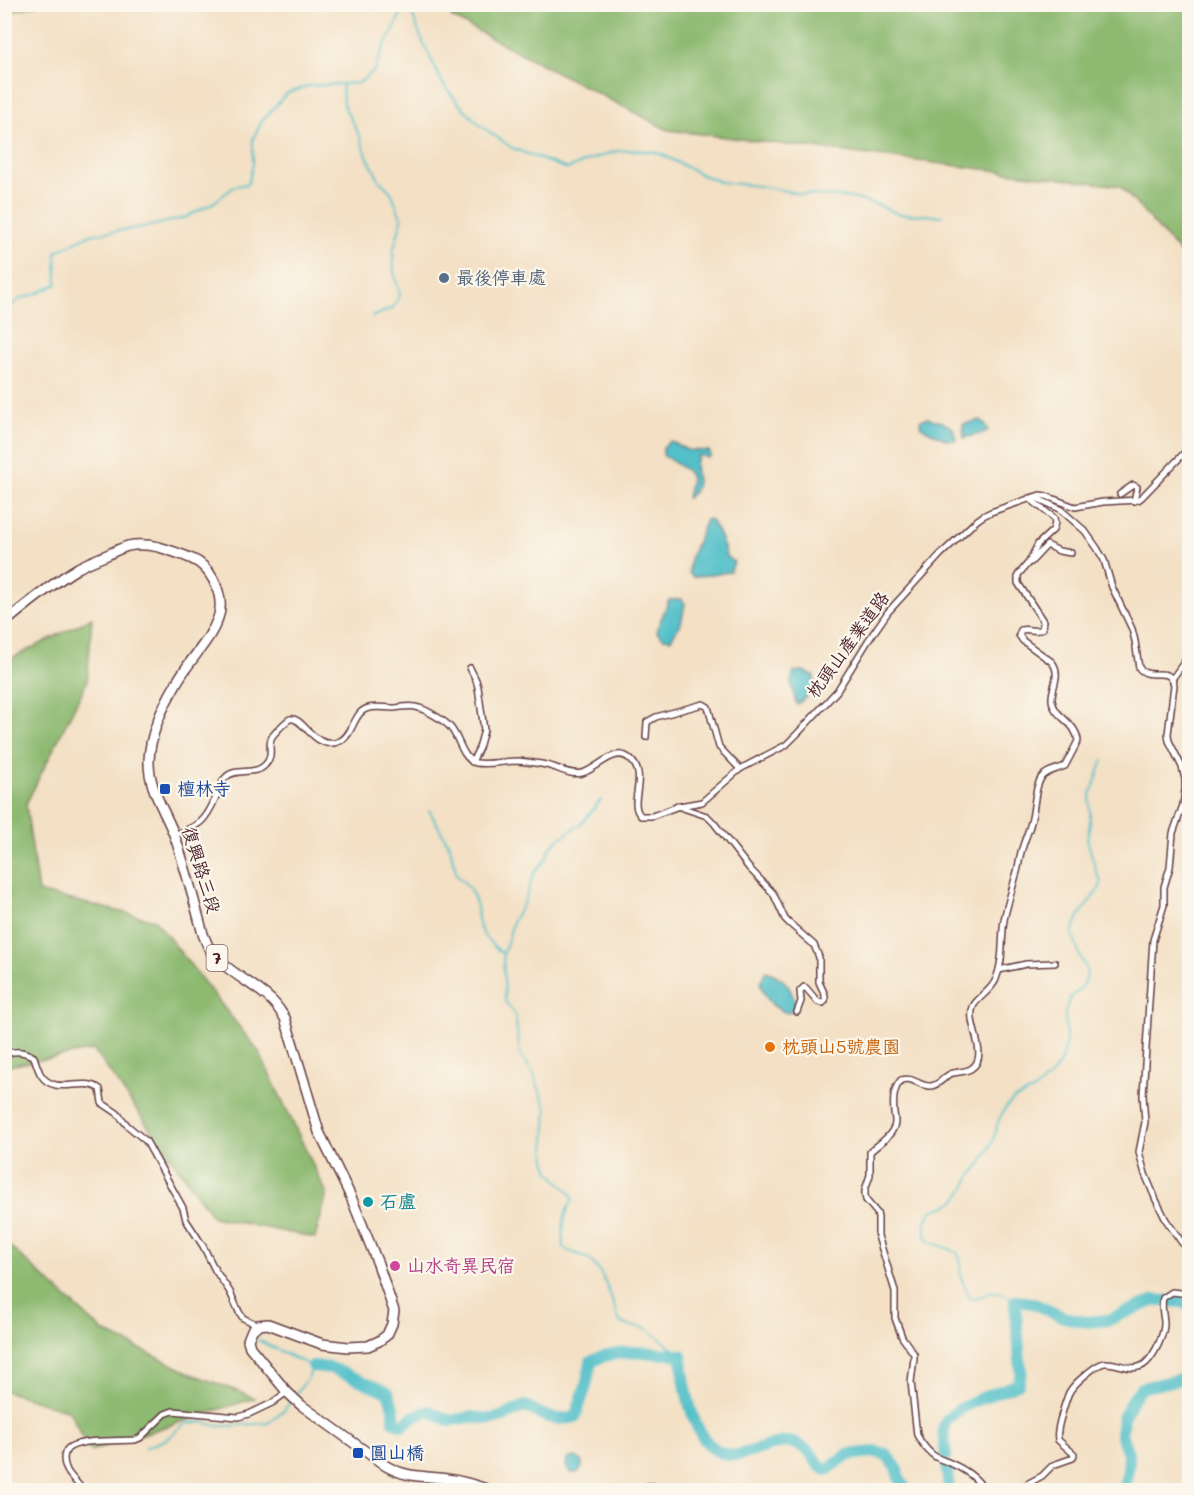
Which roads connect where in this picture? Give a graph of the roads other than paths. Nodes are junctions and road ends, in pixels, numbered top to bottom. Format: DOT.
graph roads {
  1 [pos="1190,447"];
  2 [pos="1120,494"];
  3 [pos="1031,498"];
  4 [pos="1134,501"];
  5 [pos="1071,553"];
  6 [pos="1029,562"];
  7 [pos="4,623"];
  8 [pos="1190,654"];
  9 [pos="470,668"];
  10 [pos="1172,679"];
  11 [pos="646,737"];
  12 [pos="472,762"];
  13 [pos="740,769"];
  14 [pos="677,806"];
  15 [pos="174,835"];
  16 [pos="1055,963"];
  17 [pos="999,970"];
  18 [pos="797,1012"];
  19 [pos="4,1062"];
  20 [pos="1190,1251"];
  21 [pos="1190,1294"];
  22 [pos="258,1325"];
  23 [pos="288,1393"];
  24 [pos="82,1491"];
  25 [pos="489,1491"];
  26 [pos="640,1491"];
  27 [pos="664,1491"];
  28 [pos="984,1491"];
  29 [pos="1022,1491"];
  1 -- 4 [label="street"];
  2 -- 4 [label="street"];
  3 -- 4 [label="street, 枕頭山產業道路"];
  3 -- 6 [label="street"];
  3 -- 10 [label="street"];
  3 -- 13 [label="street, 枕頭山產業道路"];
  5 -- 6 [label="street"];
  6 -- 17 [label="street"];
  7 -- 15 [label="main road, 復興路三段 / 7"];
  8 -- 10 [label="street"];
  9 -- 12 [label="street"];
  10 -- 20 [label="street"];
  11 -- 13 [label="street"];
  12 -- 14 [label="street, 枕頭山產業道路"];
  12 -- 15 [label="street"];
  13 -- 14 [label="street, 枕頭山產業道路"];
  14 -- 18 [label="street"];
  15 -- 22 [label="main road, 復興路三段 / 7"];
  16 -- 17 [label="street"];
  17 -- 28 [label="street"];
  19 -- 22 [label="street"];
  21 -- 29 [label="street"];
  22 -- 23 [label="main road"];
  23 -- 24 [label="street"];
  23 -- 25 [label="main road"];
  26 -- 27 [label="main road"];
}
